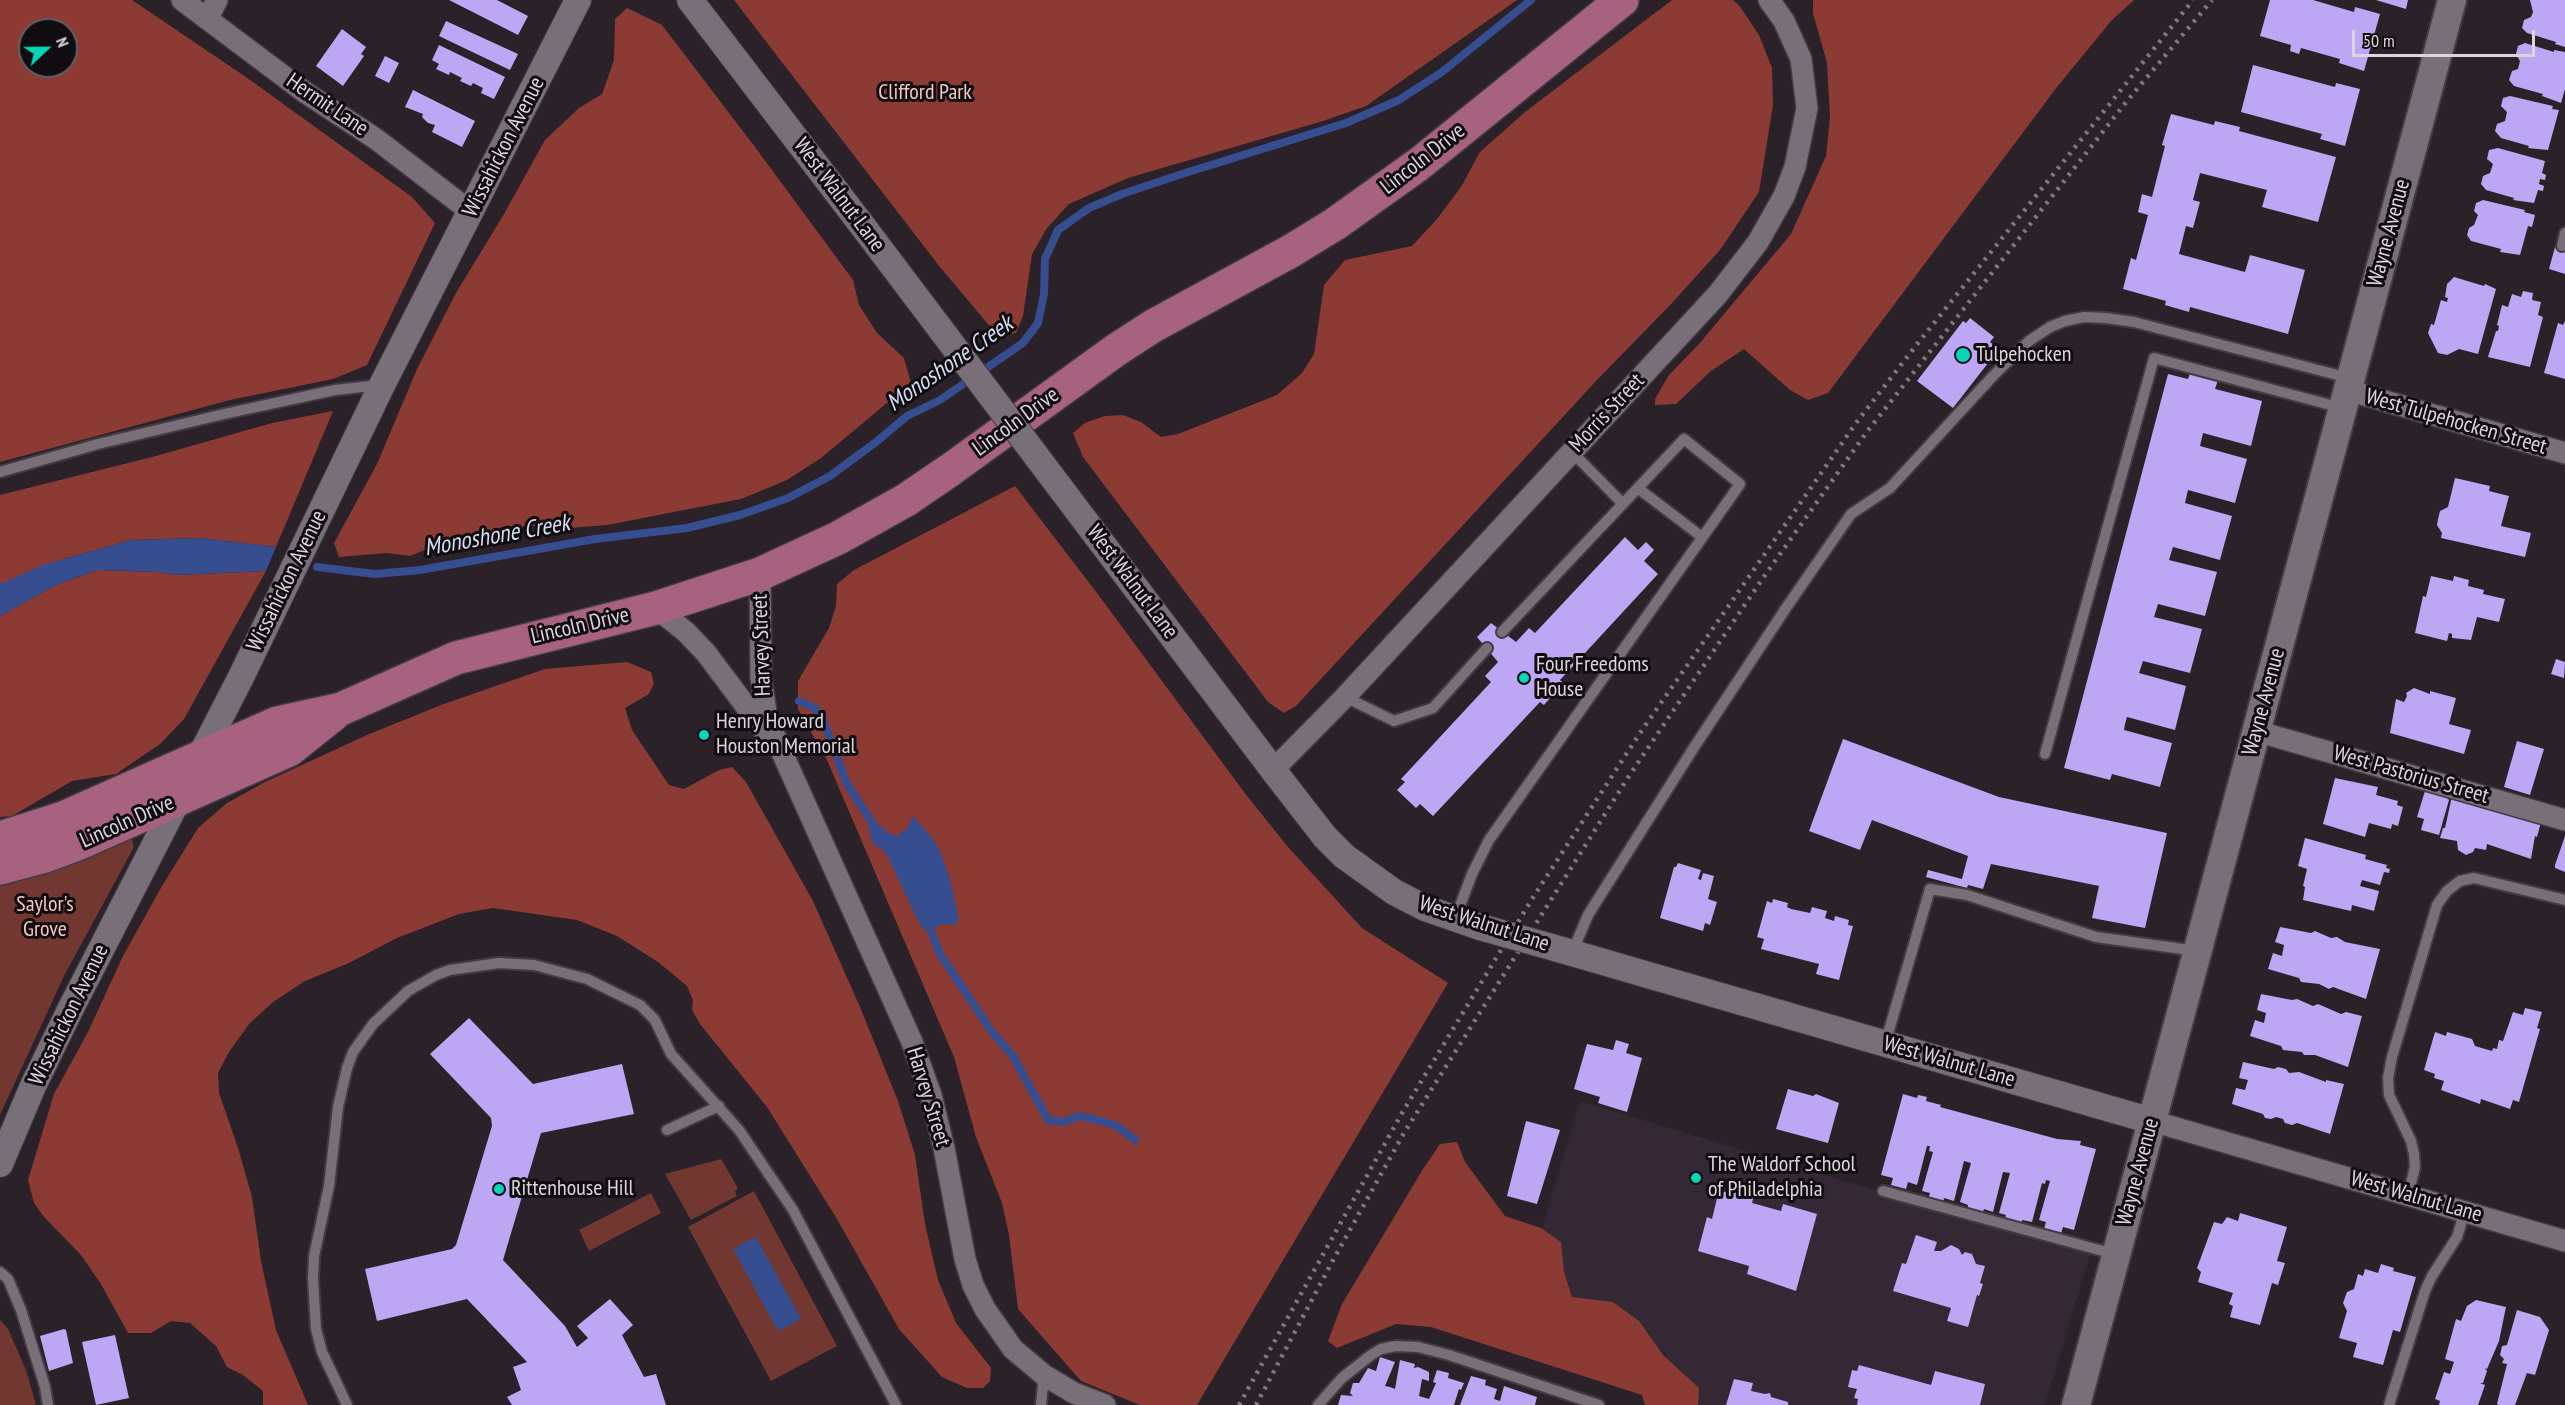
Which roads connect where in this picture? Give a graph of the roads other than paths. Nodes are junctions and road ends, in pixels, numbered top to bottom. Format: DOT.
graph roads {
  1 [pos="182,0"];
  2 [pos="578,0"];
  3 [pos="690,0"];
  4 [pos="1622,0"];
  5 [pos="1769,0"];
  6 [pos="2452,0"];
  7 [pos="212,9"];
  8 [pos="471,212"];
  9 [pos="2565,233"];
  10 [pos="2562,246"];
  11 [pos="382,385"];
  12 [pos="2346,392"];
  13 [pos="1571,451"];
  14 [pos="2565,453"];
  15 [pos="0,472"];
  16 [pos="1639,489"];
  17 [pos="1623,504"];
  18 [pos="1702,537"];
  19 [pos="760,574"];
  20 [pos="656,608"];
  21 [pos="1503,632"];
  22 [pos="1486,648"];
  23 [pos="1345,697"];
  24 [pos="341,709"];
  25 [pos="2256,731"];
  26 [pos="779,750"];
  27 [pos="2045,754"];
  28 [pos="198,759"];
  29 [pos="1273,770"];
  30 [pos="177,800"];
  31 [pos="2565,820"];
  32 [pos="0,838"];
  33 [pos="0,868"];
  34 [pos="2565,900"];
  35 [pos="1455,919"];
  36 [pos="1563,951"];
  37 [pos="2197,951"];
  38 [pos="1885,1044"];
  39 [pos="719,1106"];
  40 [pos="2152,1122"];
  41 [pos="667,1130"];
  42 [pos="0,1164"];
  43 [pos="1883,1191"];
  44 [pos="2408,1195"];
  45 [pos="2465,1211"];
  46 [pos="2565,1241"];
  47 [pos="2116,1255"];
  48 [pos="0,1272"];
  49 [pos="1044,1375"];
  50 [pos="48,1405"];
  51 [pos="346,1405"];
  52 [pos="896,1405"];
  53 [pos="1041,1405"];
  54 [pos="1105,1405"];
  55 [pos="1318,1405"];
  56 [pos="1599,1405"];
  57 [pos="2076,1405"];
  58 [pos="2389,1405"];
  1 -- 7 [label="street, Hermit Lane"];
  2 -- 8 [label="street, Wissahickon Avenue"];
  3 -- 29 [label="street, West Walnut Lane, bridge"];
  4 -- 19 [label="main road, Lincoln Drive"];
  5 -- 13 [label="street, Morris Street"];
  6 -- 12 [label="main road, Wayne Avenue"];
  7 -- 8 [label="street, Hermit Lane"];
  8 -- 11 [label="street, Wissahickon Avenue"];
  9 -- 10 [label="lane"];
  11 -- 15 [label="lane"];
  11 -- 28 [label="street, Wissahickon Avenue"];
  12 -- 14 [label="street, West Tulpehocken Street"];
  12 -- 25 [label="main road, Wayne Avenue"];
  12 -- 27 [label="lane"];
  12 -- 36 [label="lane"];
  13 -- 17 [label="lane"];
  13 -- 23 [label="street, Morris Street"];
  16 -- 17 [label="lane"];
  16 -- 18 [label="lane"];
  16 -- 18 [label="lane"];
  17 -- 21 [label="lane"];
  18 -- 35 [label="lane"];
  19 -- 20 [label="main road, Lincoln Drive"];
  19 -- 26 [label="street, Harvey Street"];
  20 -- 24 [label="main road, Lincoln Drive"];
  20 -- 26 [label="street, Harvey Street"];
  22 -- 23 [label="lane"];
  23 -- 29 [label="street, Morris Street"];
  24 -- 28 [label="main road, Lincoln Drive"];
  24 -- 30 [label="main road, Lincoln Drive"];
  25 -- 31 [label="street, West Pastorius Street"];
  25 -- 37 [label="main road, Wayne Avenue"];
  26 -- 49 [label="street, Harvey Street"];
  28 -- 30 [label="street, Wissahickon Avenue"];
  28 -- 32 [label="main road, Lincoln Drive"];
  29 -- 35 [label="street, West Walnut Lane"];
  30 -- 33 [label="main road, Lincoln Drive"];
  30 -- 42 [label="street, Wissahickon Avenue"];
  34 -- 44 [label="lane"];
  35 -- 36 [label="street, West Walnut Lane, bridge"];
  36 -- 38 [label="street, West Walnut Lane"];
  37 -- 38 [label="lane"];
  37 -- 40 [label="main road, Wayne Avenue"];
  38 -- 40 [label="street, West Walnut Lane"];
  39 -- 41 [label="lane"];
  39 -- 51 [label="lane"];
  39 -- 52 [label="lane"];
  40 -- 44 [label="street, West Walnut Lane"];
  40 -- 47 [label="main road, Wayne Avenue"];
  43 -- 47 [label="lane"];
  44 -- 45 [label="street, West Walnut Lane"];
  45 -- 46 [label="street, West Walnut Lane"];
  45 -- 58 [label="lane"];
  47 -- 57 [label="main road, Wayne Avenue"];
  48 -- 50 [label="lane"];
  49 -- 53 [label="lane"];
  49 -- 54 [label="street, Harvey Street"];
  55 -- 56 [label="lane"];
}
